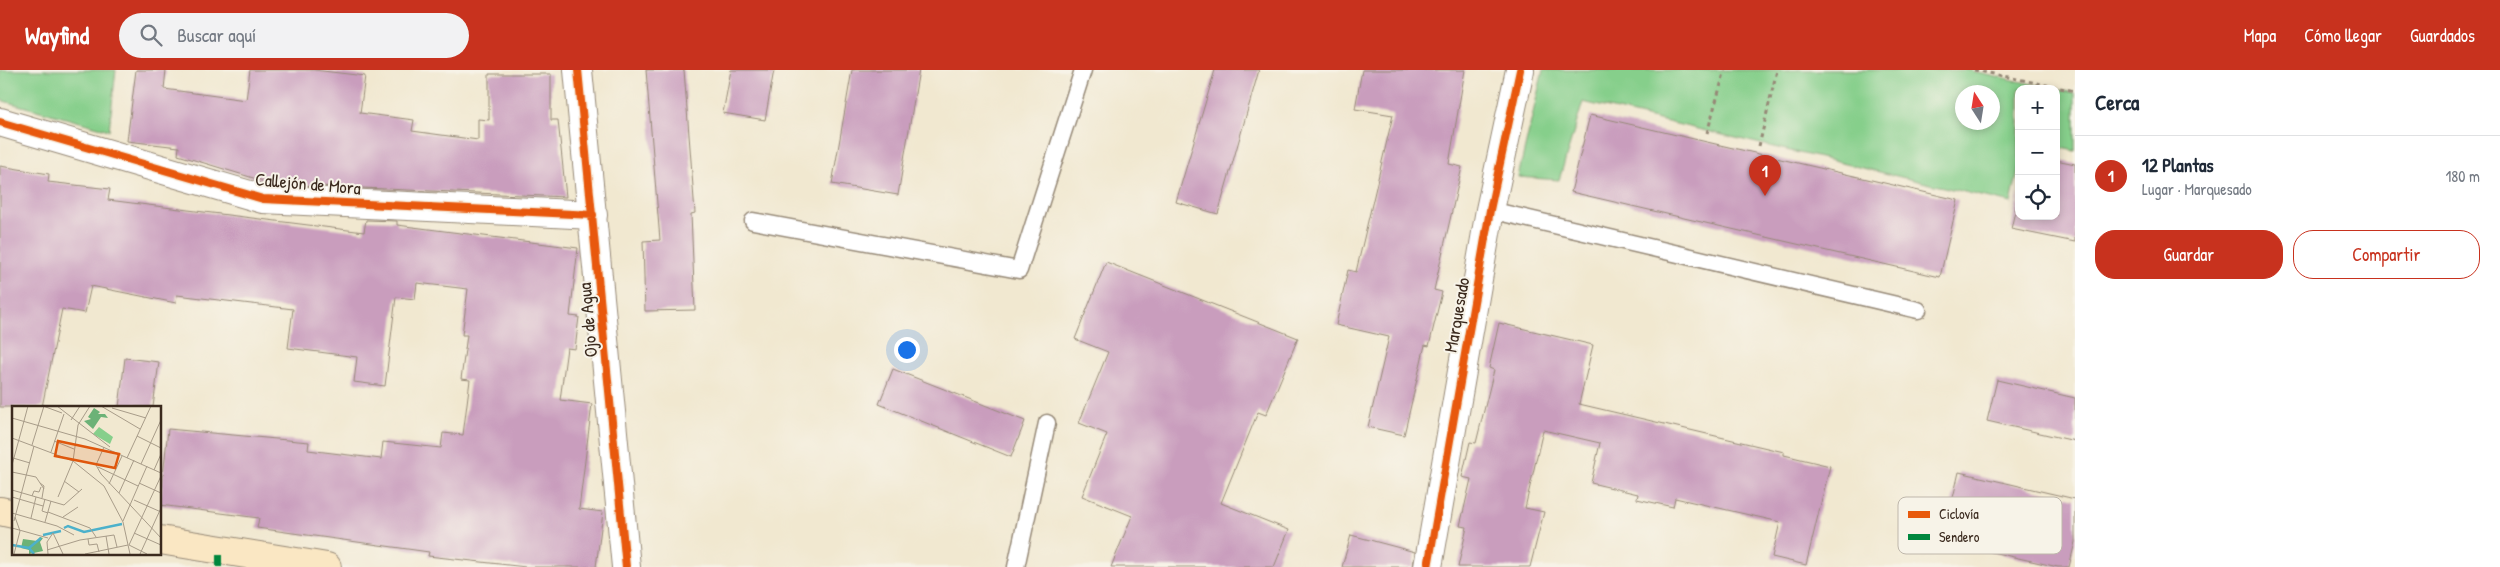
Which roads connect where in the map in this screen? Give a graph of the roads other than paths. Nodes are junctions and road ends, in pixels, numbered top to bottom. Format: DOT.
graph roads {
  1 [pos="578,70"];
  2 [pos="1083,70"];
  3 [pos="1520,70"];
  4 [pos="0,122"];
  5 [pos="1490,210"];
  6 [pos="593,215"];
  7 [pos="753,221"];
  8 [pos="1918,310"];
  9 [pos="1047,423"];
  10 [pos="161,540"];
  11 [pos="327,567"];
  12 [pos="626,567"];
  13 [pos="1016,567"];
  14 [pos="1428,567"];
  1 -- 6 [label="street, Ojo de Agua"];
  2 -- 7 [label="lane"];
  3 -- 5 [label="street, Marquesado"];
  4 -- 6 [label="street, Callejón de Mora"];
  5 -- 8 [label="lane"];
  5 -- 14 [label="street, Marquesado"];
  6 -- 12 [label="street, Ojo de Agua"];
  9 -- 13 [label="lane"];
  10 -- 11 [label="street"];
}
